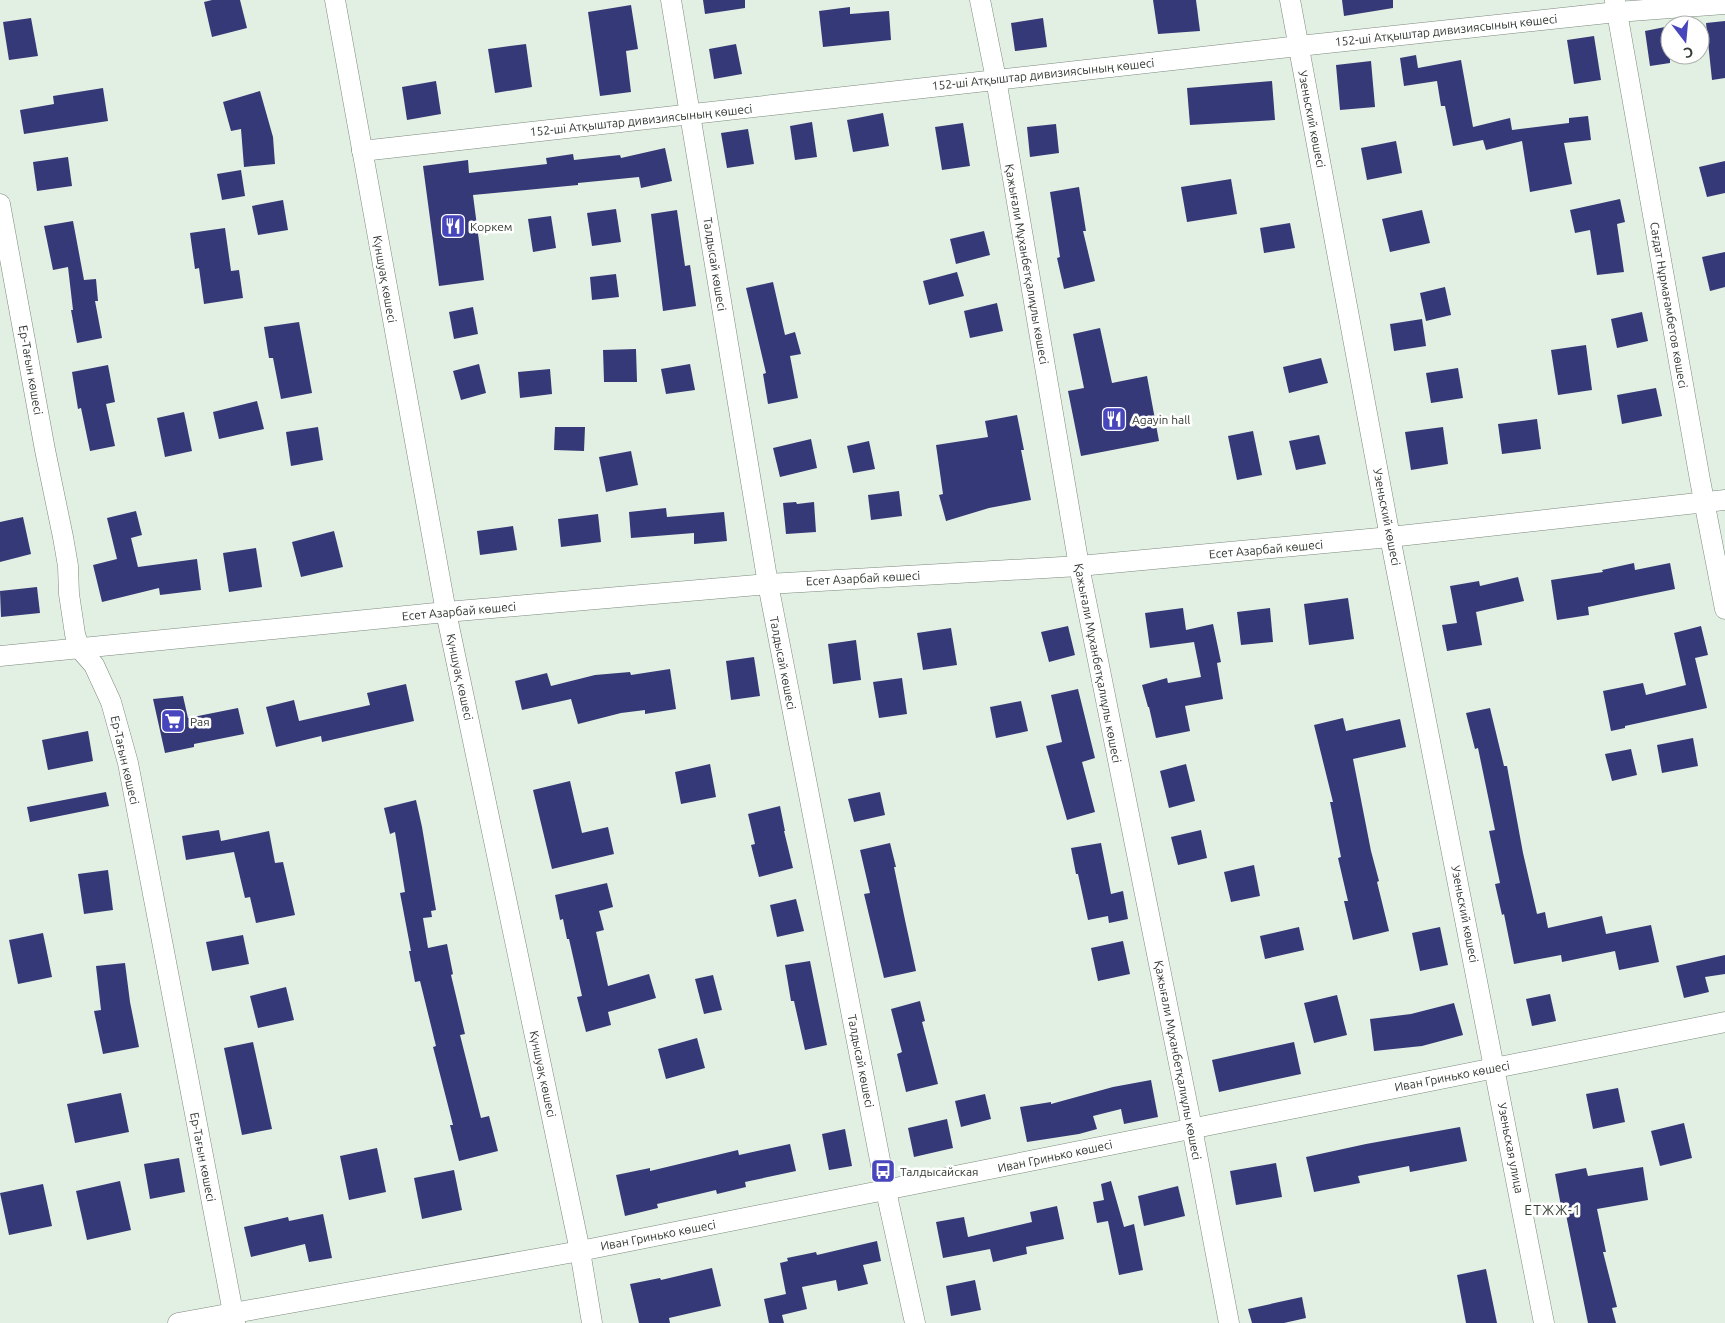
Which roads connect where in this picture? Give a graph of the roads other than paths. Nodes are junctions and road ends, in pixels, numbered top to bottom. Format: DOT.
graph roads {
  1 [pos="335,0"];
  2 [pos="671,0"];
  3 [pos="980,0"];
  4 [pos="1290,0"];
  5 [pos="1725,4"];
  6 [pos="1616,6"];
  7 [pos="1299,46"];
  8 [pos="996,79"];
  9 [pos="690,114"];
  10 [pos="362,151"];
  11 [pos="0,204"];
  12 [pos="1725,500"];
  13 [pos="1704,502"];
  14 [pos="1390,537"];
  15 [pos="1079,566"];
  16 [pos="768,584"];
  17 [pos="1725,609"];
  18 [pos="446,612"];
  19 [pos="79,648"];
  20 [pos="0,656"];
  21 [pos="1725,1022"];
  22 [pos="1488,1033"];
  23 [pos="1495,1067"];
  24 [pos="1192,1128"];
  25 [pos="886,1191"];
  26 [pos="580,1251"];
  27 [pos="234,1318"];
  28 [pos="178,1323"];
  29 [pos="592,1323"];
  30 [pos="915,1323"];
  31 [pos="1229,1323"];
  32 [pos="1544,1323"];
  1 -- 10 [label="street, Күншуақ көшесі"];
  2 -- 9 [label="street, Талдысай көшесі"];
  3 -- 8 [label="street, Қажығали Мұханбетқалиұлы көшесі"];
  4 -- 7 [label="street, Узеньский көшесі"];
  5 -- 6 [label="street, 152-ші Атқыштар дивизиясының көшесі"];
  6 -- 7 [label="street, 152-ші Атқыштар дивизиясының көшесі"];
  6 -- 13 [label="street, Сағдат Нұрмағамбетов көшесі"];
  7 -- 8 [label="street, 152-ші Атқыштар дивизиясының көшесі"];
  7 -- 14 [label="street, Узеньский көшесі"];
  8 -- 9 [label="street, 152-ші Атқыштар дивизиясының көшесі"];
  8 -- 15 [label="street, Қажығали Мұханбетқалиұлы көшесі"];
  9 -- 10 [label="street, 152-ші Атқыштар дивизиясының көшесі"];
  9 -- 16 [label="street, Талдысай көшесі"];
  10 -- 18 [label="street, Күншуақ көшесі"];
  11 -- 19 [label="street, Ер-Тағын көшесі"];
  12 -- 13 [label="street, Есет Азарбай көшесі"];
  13 -- 14 [label="street, Есет Азарбай көшесі"];
  13 -- 17 [label="street, Сағдат Нұрмағамбетов көшесі"];
  14 -- 15 [label="street, Есет Азарбай көшесі"];
  14 -- 22 [label="street, Узеньский көшесі"];
  15 -- 16 [label="street, Есет Азарбай көшесі"];
  15 -- 24 [label="street, Қажығали Мұханбетқалиұлы көшесі"];
  16 -- 18 [label="street, Есет Азарбай көшесі"];
  16 -- 25 [label="street, Талдысай көшесі"];
  18 -- 19 [label="street, Есет Азарбай көшесі"];
  18 -- 26 [label="street, Күншуақ көшесі"];
  19 -- 20 [label="street, Есет Азарбай көшесі"];
  19 -- 27 [label="street, Ер-Тағын көшесі"];
  21 -- 23 [label="street, Иван Гринько көшесі"];
  22 -- 23 [label="street, Узеньская улица"];
  23 -- 24 [label="street, Иван Гринько көшесі"];
  23 -- 32 [label="street, Узеньская улица"];
  24 -- 25 [label="street, Иван Гринько көшесі"];
  24 -- 31 [label="street, Қажығали Мұханбетқалиұлы көшесі"];
  25 -- 26 [label="street, Иван Гринько көшесі"];
  25 -- 30 [label="street, Талдысай көшесі"];
  26 -- 27 [label="street, Иван Гринько көшесі"];
  26 -- 29 [label="street, Күншуақ көшесі"];
  27 -- 28 [label="street, Иван Гринько көшесі"];
}
